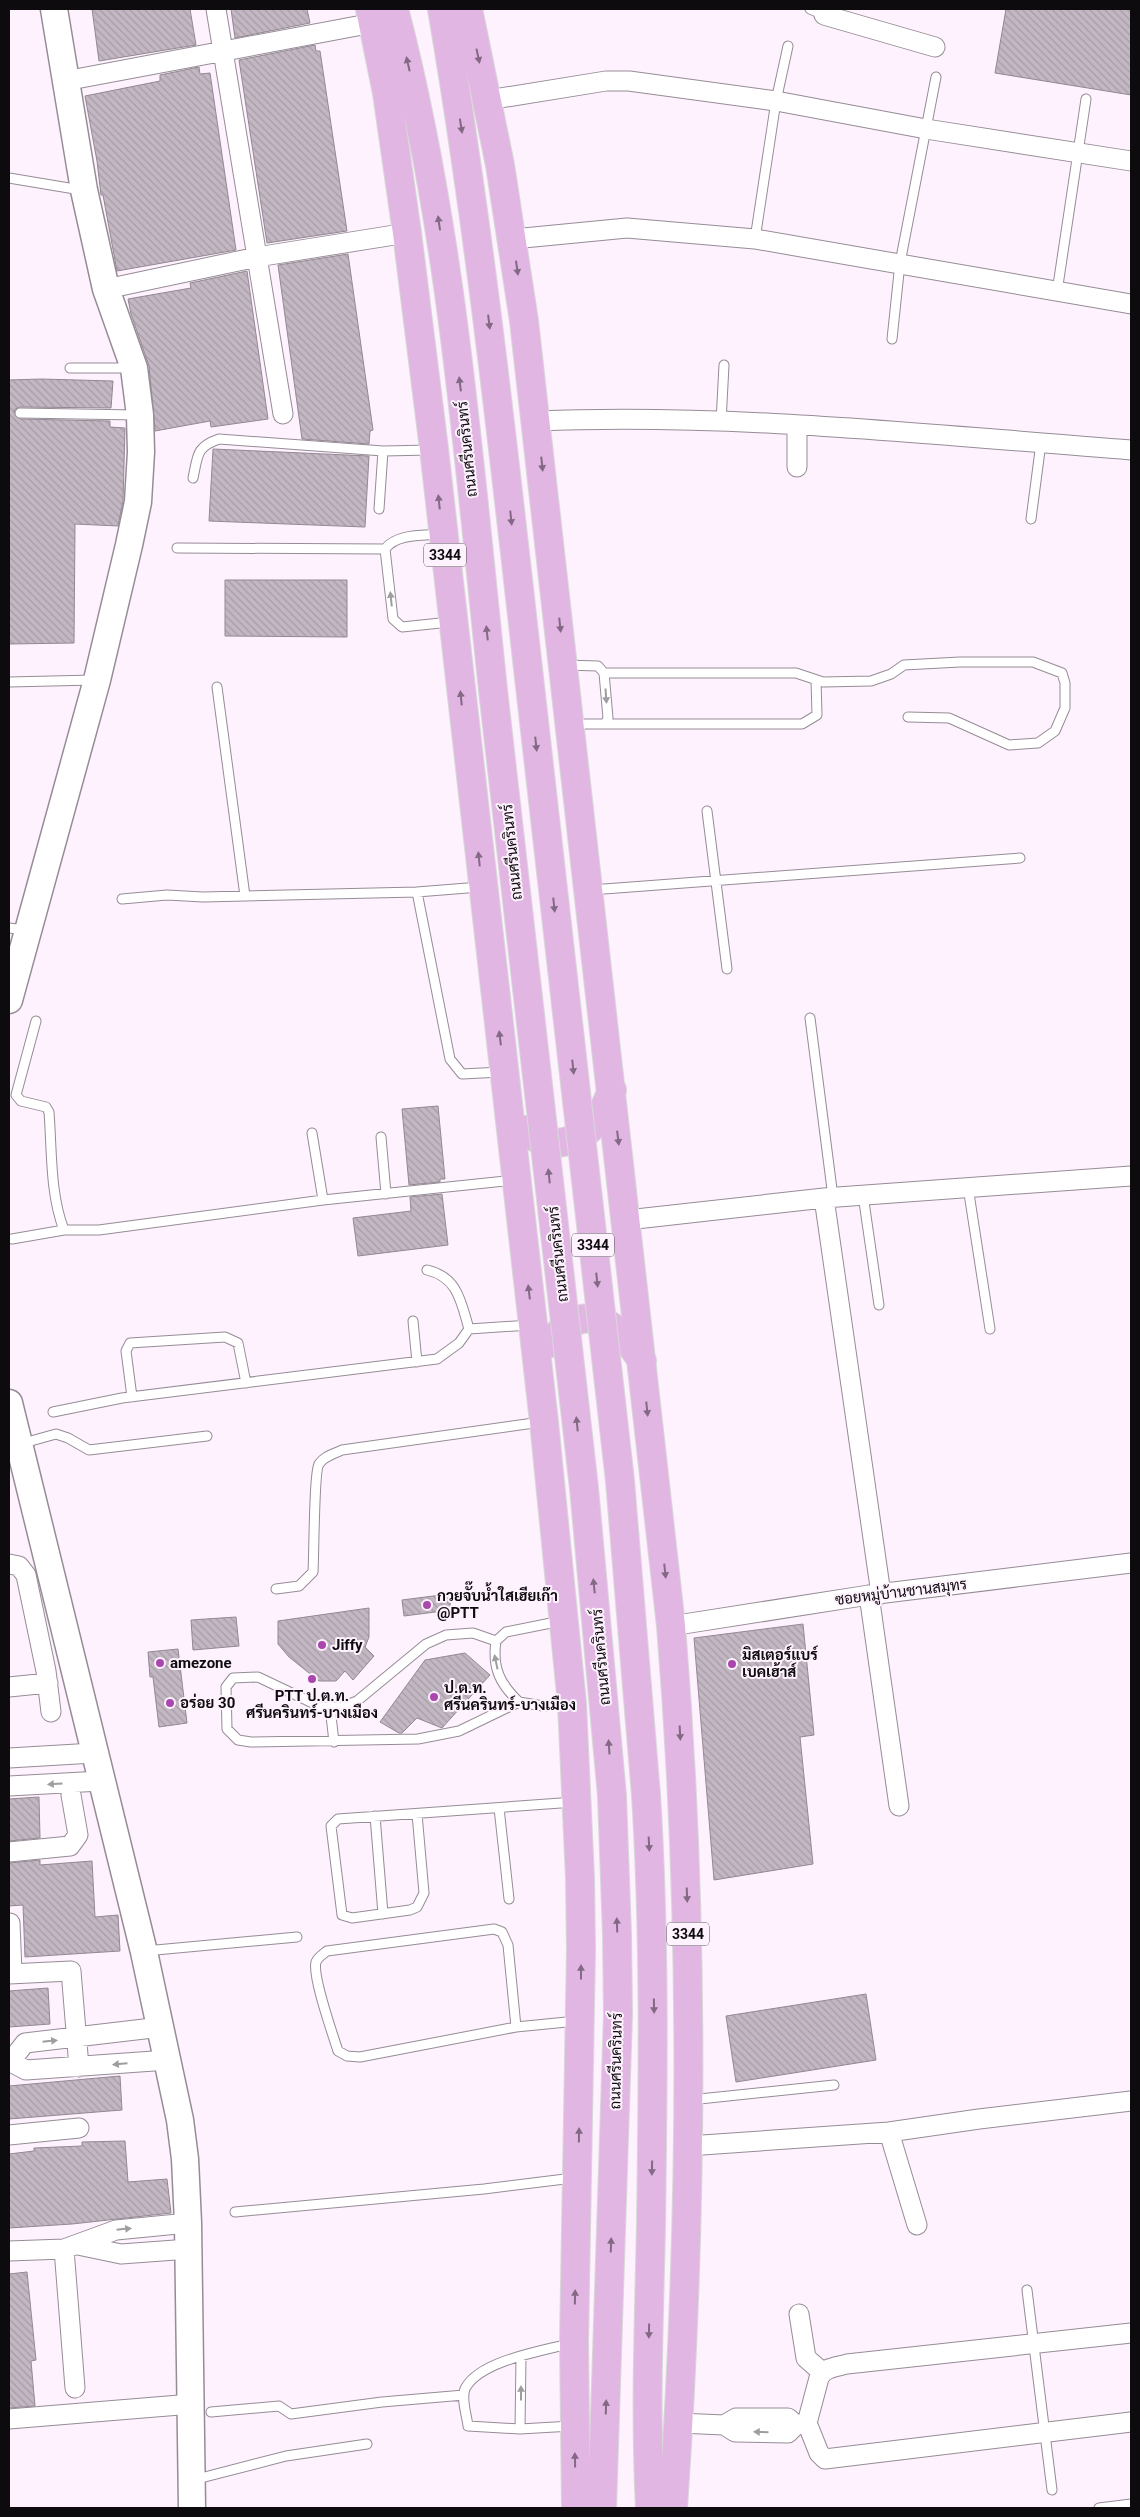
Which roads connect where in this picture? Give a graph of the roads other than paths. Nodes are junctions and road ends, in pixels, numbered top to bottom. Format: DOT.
graph roads {
  1 [pos="54,9"];
  2 [pos="216,9"];
  3 [pos="442,9"];
  4 [pos="468,9"];
  5 [pos="817,12"];
  6 [pos="379,13"];
  7 [pos="788,46"];
  8 [pos="935,47"];
  9 [pos="223,51"];
  10 [pos="936,78"];
  11 [pos="65,81"];
  12 [pos="1086,99"];
  13 [pos="488,100"];
  14 [pos="776,101"];
  15 [pos="926,128"];
  16 [pos="1076,152"];
  17 [pos="1131,162"];
  18 [pos="9,178"];
  19 [pos="84,190"];
  20 [pos="407,233"];
  21 [pos="513,238"];
  22 [pos="755,238"];
  23 [pos="257,257"];
  24 [pos="900,263"];
  25 [pos="106,290"];
  26 [pos="1057,292"];
  27 [pos="1131,304"];
  28 [pos="892,339"];
  29 [pos="724,365"];
  30 [pos="70,368"];
  31 [pos="134,368"];
  32 [pos="20,413"];
  33 [pos="283,414"];
  34 [pos="140,415"];
  35 [pos="537,421"];
  36 [pos="721,422"];
  37 [pos="797,425"];
  38 [pos="1041,443"];
  39 [pos="434,449"];
  40 [pos="1131,450"];
  41 [pos="383,451"];
  42 [pos="797,467"];
  43 [pos="193,478"];
  44 [pos="379,509"];
  45 [pos="1031,519"];
  46 [pos="442,534"];
  47 [pos="177,548"];
  48 [pos="386,549"];
  49 [pos="453,622"];
  50 [pos="564,666"];
  51 [pos="604,673"];
  52 [pos="97,680"];
  53 [pos="816,680"];
  54 [pos="9,682"];
  55 [pos="217,687"];
  56 [pos="908,717"];
  57 [pos="571,724"];
  58 [pos="605,724"];
  59 [pos="706,812"];
  60 [pos="1020,858"];
  61 [pos="714,881"];
  62 [pos="482,887"];
  63 [pos="589,890"];
  64 [pos="417,892"];
  65 [pos="245,896"];
  66 [pos="122,899"];
  67 [pos="18,929"];
  68 [pos="726,969"];
  69 [pos="9,1000"];
  70 [pos="810,1018"];
  71 [pos="36,1020"];
  72 [pos="504,1072"];
  73 [pos="612,1090"];
  74 [pos="507,1104"];
  75 [pos="312,1133"];
  76 [pos="380,1137"];
  77 [pos="1131,1176"];
  78 [pos="516,1180"];
  79 [pos="968,1187"];
  80 [pos="386,1194"];
  81 [pos="863,1195"];
  82 [pos="828,1197"];
  83 [pos="323,1200"];
  84 [pos="627,1220"];
  85 [pos="64,1230"];
  86 [pos="12,1239"];
  87 [pos="427,1270"];
  88 [pos="879,1305"];
  89 [pos="413,1321"];
  90 [pos="533,1324"];
  91 [pos="469,1329"];
  92 [pos="990,1329"];
  93 [pos="642,1361"];
  94 [pos="417,1362"];
  95 [pos="539,1376"];
  96 [pos="246,1383"];
  97 [pos="132,1397"];
  98 [pos="53,1412"];
  99 [pos="544,1422"];
  100 [pos="12,1424"];
  101 [pos="207,1436"];
  102 [pos="1131,1563"];
  103 [pos="9,1564"];
  104 [pos="276,1589"];
  105 [pos="875,1595"];
  106 [pos="564,1620"];
  107 [pos="671,1626"];
  108 [pos="496,1641"];
  109 [pos="48,1683"];
  110 [pos="9,1687"];
  111 [pos="519,1702"];
  112 [pos="572,1704"];
  113 [pos="330,1707"];
  114 [pos="51,1712"];
  115 [pos="334,1742"];
  116 [pos="94,1753"];
  117 [pos="9,1758"];
  118 [pos="101,1781"];
  119 [pos="9,1786"];
  120 [pos="71,1795"];
  121 [pos="577,1802"];
  122 [pos="899,1806"];
  123 [pos="499,1808"];
  124 [pos="417,1814"];
  125 [pos="376,1816"];
  126 [pos="9,1852"];
  127 [pos="509,1900"];
  128 [pos="383,1914"];
  129 [pos="10,1923"];
  130 [pos="297,1937"];
  131 [pos="144,1952"];
  132 [pos="10,1974"];
  133 [pos="581,2021"];
  134 [pos="161,2027"];
  135 [pos="516,2027"];
  136 [pos="76,2038"];
  137 [pos="168,2060"];
  138 [pos="10,2061"];
  139 [pos="79,2067"];
  140 [pos="834,2085"];
  141 [pos="688,2100"];
  142 [pos="1131,2101"];
  143 [pos="79,2128"];
  144 [pos="889,2132"];
  145 [pos="9,2135"];
  146 [pos="688,2146"];
  147 [pos="578,2177"];
  148 [pos="235,2212"];
  149 [pos="917,2225"];
  150 [pos="188,2236"];
  151 [pos="71,2247"];
  152 [pos="9,2251"];
  153 [pos="1027,2290"];
  154 [pos="799,2314"];
  155 [pos="1131,2333"];
  156 [pos="574,2342"];
  157 [pos="1035,2344"];
  158 [pos="521,2357"];
  159 [pos="822,2372"];
  160 [pos="75,2388"];
  161 [pos="464,2395"];
  162 [pos="201,2408"];
  163 [pos="9,2418"];
  164 [pos="1131,2422"];
  165 [pos="679,2423"];
  166 [pos="801,2424"];
  167 [pos="574,2426"];
  168 [pos="520,2429"];
  169 [pos="1047,2433"];
  170 [pos="366,2444"];
  171 [pos="191,2481"];
  172 [pos="1052,2490"];
  173 [pos="1131,2504"];
  174 [pos="192,2508"];
  175 [pos="576,2508"];
  176 [pos="602,2508"];
  177 [pos="650,2508"];
  178 [pos="673,2508"];
  179 [pos="1099,2508"];
  1 -- 11 [label="street"];
  2 -- 9 [label="street"];
  3 -- 177 [label="main road, 3344, one-way, bridge"];
  4 -- 13 [label="main road, 3344, one-way"];
  5 -- 8 [label="street"];
  6 -- 9 [label="street"];
  6 -- 20 [label="main road, 3344"];
  176 -- 6 [label="main road, ถนนศรีนครินทร์ / 3344, one-way, bridge"];
  7 -- 14 [label="lane"];
  9 -- 11 [label="street"];
  9 -- 23 [label="street"];
  10 -- 15 [label="lane"];
  11 -- 19 [label="street"];
  12 -- 16 [label="lane"];
  13 -- 14 [label="street"];
  13 -- 21 [label="main road, 3344"];
  14 -- 15 [label="street"];
  14 -- 22 [label="lane"];
  15 -- 16 [label="street"];
  15 -- 24 [label="lane"];
  16 -- 17 [label="street"];
  16 -- 26 [label="lane"];
  18 -- 19 [label="lane"];
  19 -- 25 [label="street"];
  20 -- 23 [label="street"];
  20 -- 39 [label="main road, 3344"];
  21 -- 22 [label="street"];
  21 -- 35 [label="main road, 3344, one-way"];
  22 -- 24 [label="street"];
  23 -- 25 [label="street"];
  23 -- 33 [label="street"];
  24 -- 26 [label="street"];
  24 -- 28 [label="lane"];
  25 -- 31 [label="street"];
  26 -- 27 [label="street"];
  29 -- 36 [label="lane"];
  30 -- 31 [label="lane"];
  31 -- 34 [label="street"];
  32 -- 34 [label="lane"];
  34 -- 52 [label="street"];
  35 -- 36 [label="street"];
  35 -- 50 [label="main road, 3344, one-way"];
  36 -- 37 [label="street"];
  37 -- 38 [label="street"];
  37 -- 42 [label="street"];
  38 -- 40 [label="street"];
  38 -- 45 [label="lane"];
  39 -- 41 [label="lane"];
  46 -- 39 [label="main road, 3344, one-way"];
  41 -- 43 [label="lane"];
  41 -- 44 [label="lane"];
  46 -- 48 [label="lane"];
  46 -- 49 [label="main road, 3344"];
  47 -- 48 [label="lane"];
  49 -- 48 [label="lane, one-way"];
  62 -- 49 [label="main road, 3344, one-way"];
  50 -- 51 [label="lane"];
  50 -- 57 [label="main road, 3344"];
  51 -- 53 [label="lane"];
  51 -- 58 [label="lane, one-way"];
  52 -- 54 [label="lane"];
  52 -- 67 [label="street"];
  53 -- 56 [label="lane"];
  53 -- 58 [label="lane"];
  55 -- 65 [label="lane"];
  57 -- 58 [label="lane"];
  57 -- 63 [label="main road, 3344"];
  59 -- 61 [label="lane"];
  60 -- 61 [label="lane"];
  61 -- 63 [label="lane"];
  61 -- 68 [label="lane"];
  62 -- 64 [label="lane"];
  72 -- 62 [label="main road, 3344, one-way"];
  63 -- 73 [label="main road, 3344"];
  64 -- 65 [label="lane"];
  64 -- 72 [label="lane"];
  65 -- 66 [label="lane"];
  67 -- 69 [label="street"];
  70 -- 82 [label="lane"];
  71 -- 85 [label="lane"];
  72 -- 74 [label="main road, 3344"];
  73 -- 74 [label="main road"];
  73 -- 84 [label="main road, 3344, one-way"];
  74 -- 78 [label="main road, 3344"];
  75 -- 83 [label="lane"];
  76 -- 80 [label="lane"];
  77 -- 79 [label="street"];
  78 -- 80 [label="lane"];
  90 -- 78 [label="main road, 3344, one-way"];
  79 -- 81 [label="street"];
  79 -- 92 [label="lane"];
  80 -- 83 [label="lane"];
  81 -- 82 [label="street"];
  81 -- 88 [label="lane"];
  82 -- 84 [label="street"];
  82 -- 105 [label="street"];
  83 -- 85 [label="lane"];
  84 -- 93 [label="main road, 3344"];
  85 -- 86 [label="lane"];
  87 -- 91 [label="lane"];
  89 -- 94 [label="lane"];
  90 -- 91 [label="lane"];
  90 -- 95 [label="main road, 3344"];
  91 -- 94 [label="lane"];
  93 -- 95 [label="main road"];
  93 -- 107 [label="main road, 3344, one-way"];
  94 -- 96 [label="lane"];
  95 -- 99 [label="main road, 3344"];
  96 -- 97 [label="lane"];
  96 -- 97 [label="lane"];
  97 -- 98 [label="lane"];
  99 -- 104 [label="lane"];
  99 -- 106 [label="main road, 3344"];
  100 -- 101 [label="lane"];
  100 -- 116 [label="street"];
  102 -- 105 [label="street, ซอยหมู่บ้านชานสมุทร"];
  103 -- 109 [label="street"];
  105 -- 107 [label="street, ซอยหมู่บ้านชานสมุทร"];
  105 -- 122 [label="street"];
  106 -- 108 [label="lane"];
  106 -- 112 [label="main road, 3344"];
  107 -- 141 [label="main road, 3344, one-way"];
  111 -- 108 [label="lane, one-way"];
  108 -- 113 [label="lane"];
  109 -- 110 [label="street"];
  109 -- 114 [label="street"];
  111 -- 112 [label="lane"];
  111 -- 115 [label="lane"];
  112 -- 121 [label="main road, 3344"];
  113 -- 115 [label="lane"];
  113 -- 115 [label="lane"];
  116 -- 117 [label="street"];
  116 -- 118 [label="street"];
  118 -- 119 [label="street, one-way"];
  118 -- 131 [label="street"];
  120 -- 126 [label="street"];
  121 -- 123 [label="lane"];
  133 -- 121 [label="main road, 3344, one-way"];
  123 -- 124 [label="lane"];
  123 -- 127 [label="lane"];
  124 -- 125 [label="lane"];
  124 -- 128 [label="lane"];
  125 -- 128 [label="lane"];
  125 -- 128 [label="lane"];
  129 -- 132 [label="street"];
  130 -- 131 [label="lane"];
  131 -- 134 [label="street"];
  132 -- 136 [label="street"];
  133 -- 135 [label="lane"];
  147 -- 133 [label="main road, 3344, one-way"];
  134 -- 136 [label="street"];
  134 -- 137 [label="street"];
  135 -- 135 [label="lane"];
  138 -- 136 [label="street, one-way"];
  136 -- 139 [label="street"];
  137 -- 139 [label="street, one-way"];
  137 -- 150 [label="street"];
  138 -- 139 [label="street"];
  140 -- 141 [label="lane"];
  141 -- 146 [label="main road, 3344"];
  142 -- 144 [label="street"];
  143 -- 145 [label="street"];
  144 -- 146 [label="street"];
  144 -- 149 [label="street"];
  146 -- 165 [label="main road, 3344"];
  147 -- 148 [label="lane"];
  156 -- 147 [label="main road, 3344, one-way"];
  150 -- 151 [label="street"];
  151 -- 150 [label="street, one-way"];
  150 -- 162 [label="street"];
  151 -- 152 [label="street"];
  151 -- 160 [label="street"];
  153 -- 157 [label="lane"];
  154 -- 159 [label="street"];
  155 -- 157 [label="street"];
  156 -- 158 [label="lane"];
  156 -- 167 [label="main road, 3344"];
  157 -- 159 [label="street"];
  157 -- 169 [label="lane"];
  158 -- 161 [label="lane"];
  168 -- 158 [label="lane, one-way"];
  159 -- 166 [label="street"];
  161 -- 162 [label="lane"];
  161 -- 168 [label="lane"];
  162 -- 163 [label="street"];
  162 -- 171 [label="street"];
  164 -- 169 [label="street"];
  165 -- 166 [label="street"];
  165 -- 178 [label="main road, 3344"];
  166 -- 169 [label="street"];
  167 -- 168 [label="lane"];
  175 -- 167 [label="main road, 3344, one-way"];
  169 -- 172 [label="lane"];
  170 -- 171 [label="lane"];
  171 -- 174 [label="street"];
  173 -- 179 [label="lane"];
}
